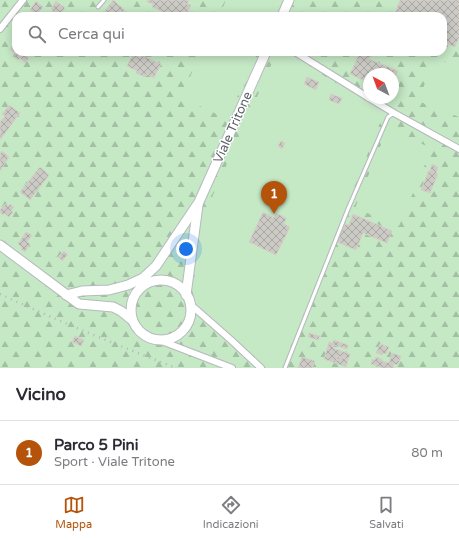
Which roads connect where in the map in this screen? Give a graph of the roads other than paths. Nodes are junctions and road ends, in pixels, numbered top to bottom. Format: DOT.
graph roads {
  1 [pos="23,0"];
  2 [pos="104,0"];
  3 [pos="289,0"];
  4 [pos="98,7"];
  5 [pos="13,12"];
  6 [pos="284,12"];
  7 [pos="12,14"];
  8 [pos="0,29"];
  9 [pos="264,56"];
  10 [pos="301,56"];
  11 [pos="363,94"];
  12 [pos="379,104"];
  13 [pos="394,113"];
  14 [pos="459,149"];
  15 [pos="199,202"];
  16 [pos="0,245"];
  17 [pos="143,278"];
  18 [pos="154,281"];
  19 [pos="139,290"];
  20 [pos="66,295"];
  21 [pos="186,295"];
  22 [pos="190,304"];
  23 [pos="132,320"];
  24 [pos="159,340"];
  25 [pos="232,368"];
  26 [pos="261,368"];
  27 [pos="285,368"];
  1 -- 5 [label="street"];
  2 -- 4 [label="lane"];
  3 -- 6 [label="street"];
  7 -- 8 [label="street"];
  9 -- 15 [label="street, Viale Tritone"];
  10 -- 11 [label="street"];
  12 -- 13 [label="street"];
  13 -- 14 [label="street"];
  13 -- 27 [label="lane"];
  15 -- 17 [label="street, Viale Tritone"];
  15 -- 21 [label="street, Viale Tritone"];
  16 -- 20 [label="street"];
  17 -- 18 [label="street"];
  17 -- 19 [label="street"];
  17 -- 20 [label="street, Viale Tritone"];
  18 -- 19 [label="street"];
  18 -- 21 [label="street"];
  19 -- 23 [label="street"];
  20 -- 23 [label="street"];
  21 -- 22 [label="street"];
  22 -- 24 [label="street"];
  22 -- 26 [label="street"];
  23 -- 24 [label="street"];
  24 -- 25 [label="street"];
}
